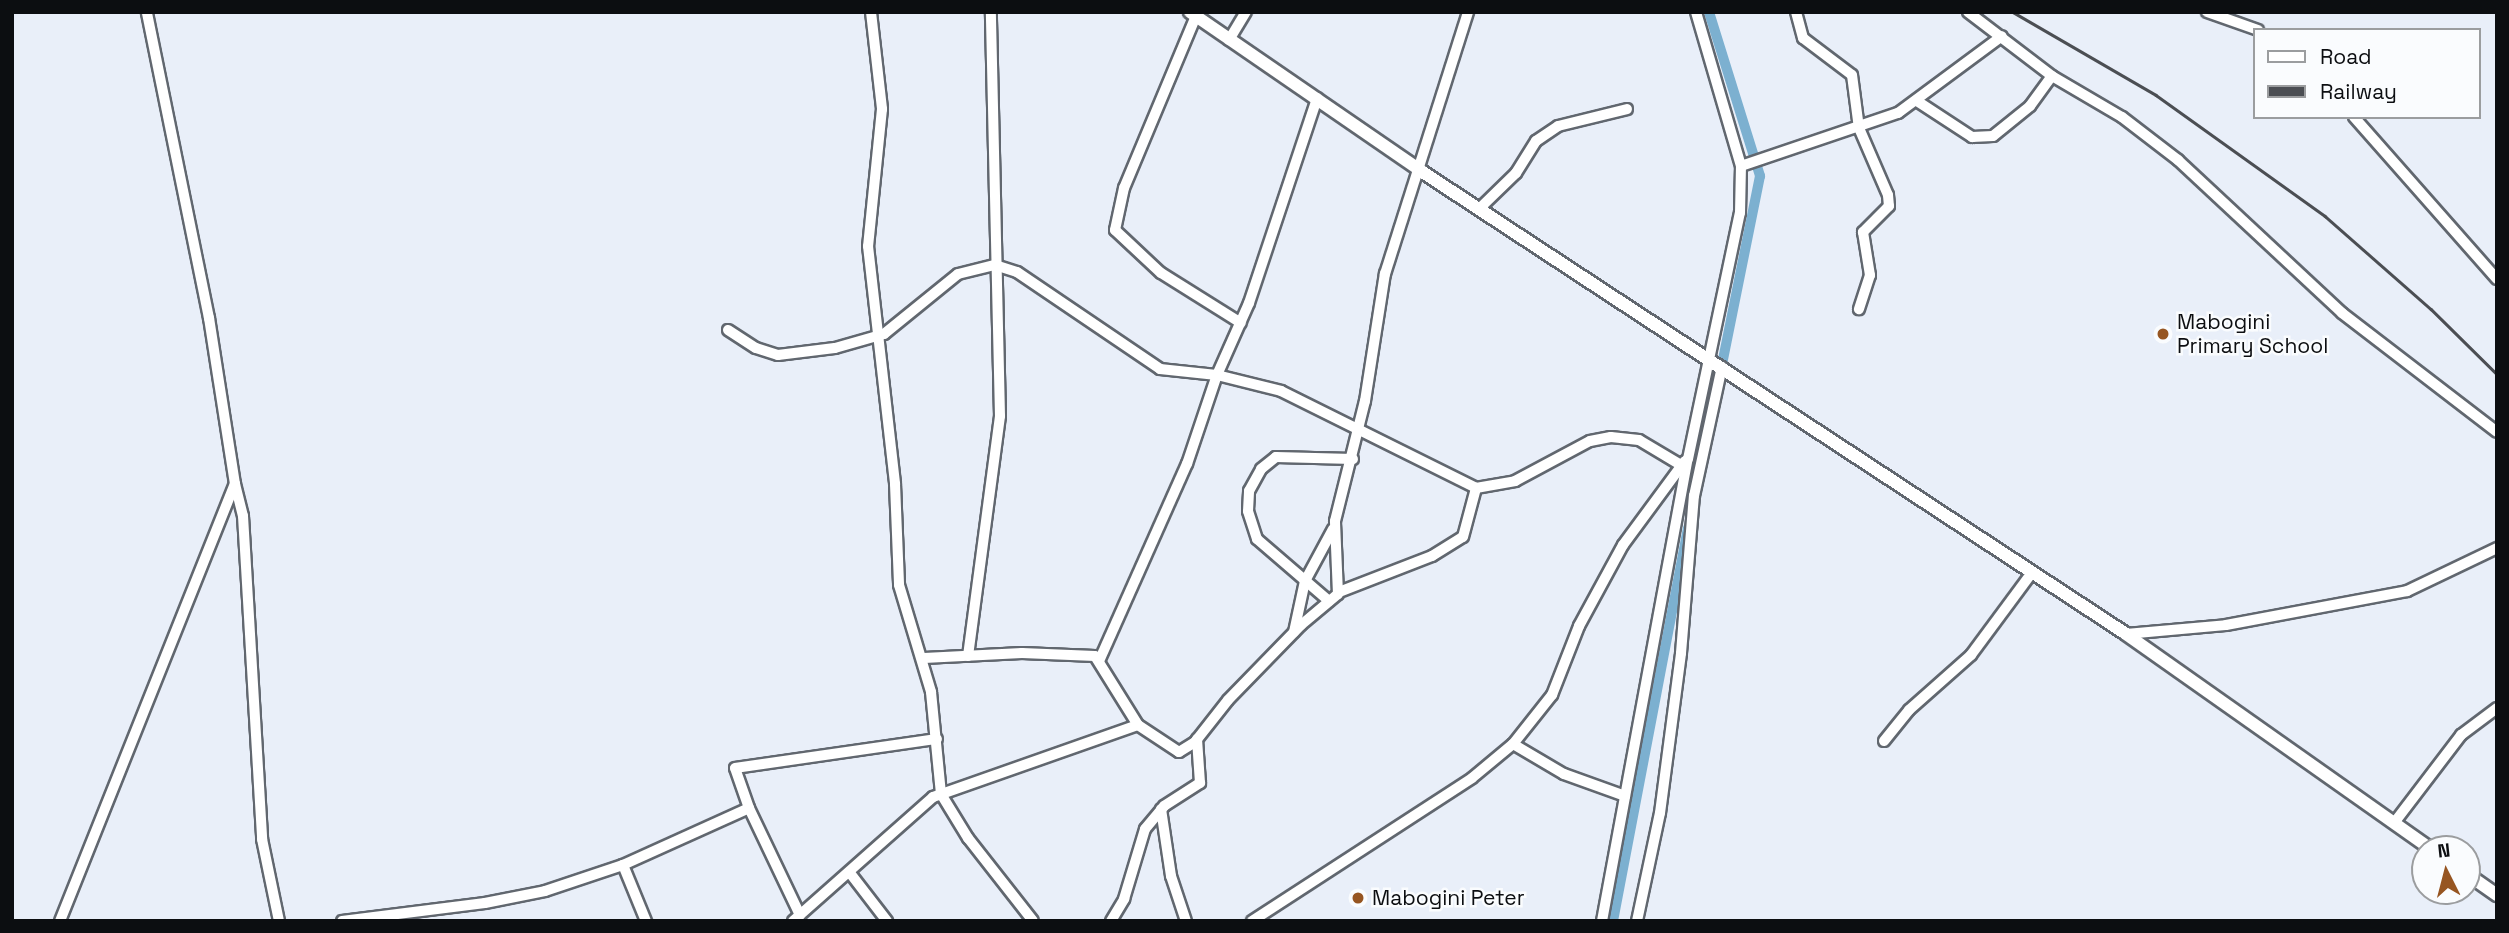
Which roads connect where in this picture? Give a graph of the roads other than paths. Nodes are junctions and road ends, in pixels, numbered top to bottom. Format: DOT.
graph roads {
  1 [pos="147,12"];
  2 [pos="871,12"];
  3 [pos="991,12"];
  4 [pos="1246,12"];
  5 [pos="1468,12"];
  6 [pos="1696,12"];
  7 [pos="1796,12"];
  8 [pos="1968,12"];
  9 [pos="2207,12"];
  10 [pos="1193,14"];
  11 [pos="2254,29"];
  12 [pos="2002,36"];
  13 [pos="1229,40"];
  14 [pos="2052,76"];
  15 [pos="1317,98"];
  16 [pos="1917,101"];
  17 [pos="1627,109"];
  18 [pos="2356,119"];
  19 [pos="1859,128"];
  20 [pos="1741,166"];
  21 [pos="1421,171"];
  22 [pos="1481,207"];
  23 [pos="995,265"];
  24 [pos="2497,279"];
  25 [pos="1859,309"];
  26 [pos="1241,323"];
  27 [pos="729,330"];
  28 [pos="879,337"];
  29 [pos="1708,358"];
  30 [pos="1722,367"];
  31 [pos="1217,374"];
  32 [pos="2497,432"];
  33 [pos="1358,433"];
  34 [pos="1353,459"];
  35 [pos="1684,462"];
  36 [pos="235,484"];
  37 [pos="1476,488"];
  38 [pos="1335,527"];
  39 [pos="2497,548"];
  40 [pos="2031,574"];
  41 [pos="1305,581"];
  42 [pos="1339,592"];
  43 [pos="1329,601"];
  44 [pos="1294,632"];
  45 [pos="2126,634"];
  46 [pos="968,656"];
  47 [pos="924,658"];
  48 [pos="1100,659"];
  49 [pos="2497,708"];
  50 [pos="1138,725"];
  51 [pos="937,738"];
  52 [pos="1197,739"];
  53 [pos="1884,741"];
  54 [pos="1513,744"];
  55 [pos="942,794"];
  56 [pos="1625,796"];
  57 [pos="749,808"];
  58 [pos="1161,809"];
  59 [pos="2394,823"];
  60 [pos="2411,835"];
  61 [pos="623,865"];
  62 [pos="850,873"];
  63 [pos="2481,884"];
  64 [pos="2497,895"];
  65 [pos="797,918"];
  66 [pos="60,921"];
  67 [pos="279,921"];
  68 [pos="342,921"];
  69 [pos="646,921"];
  70 [pos="887,921"];
  71 [pos="1033,921"];
  72 [pos="1111,921"];
  73 [pos="1185,921"];
  74 [pos="1252,921"];
  75 [pos="1602,921"];
  76 [pos="1637,921"];
  1 -- 36 [label="street"];
  2 -- 28 [label="street"];
  3 -- 23 [label="street"];
  4 -- 13 [label="street"];
  5 -- 21 [label="street"];
  6 -- 20 [label="street"];
  7 -- 19 [label="street"];
  8 -- 12 [label="street"];
  9 -- 11 [label="street"];
  10 -- 13 [label="street"];
  10 -- 26 [label="street"];
  12 -- 14 [label="street"];
  12 -- 16 [label="street"];
  13 -- 15 [label="street"];
  14 -- 16 [label="street"];
  14 -- 32 [label="street"];
  15 -- 21 [label="street"];
  15 -- 26 [label="street"];
  16 -- 19 [label="street"];
  17 -- 22 [label="street"];
  18 -- 24 [label="street"];
  19 -- 20 [label="street"];
  19 -- 25 [label="street"];
  20 -- 29 [label="street"];
  21 -- 22 [label="street"];
  21 -- 33 [label="street"];
  22 -- 29 [label="street"];
  23 -- 28 [label="street"];
  23 -- 31 [label="street"];
  23 -- 46 [label="street"];
  26 -- 31 [label="street"];
  27 -- 28 [label="street"];
  28 -- 47 [label="street"];
  29 -- 30 [label="street"];
  29 -- 35 [label="street"];
  30 -- 40 [label="street"];
  30 -- 76 [label="street"];
  31 -- 33 [label="street"];
  31 -- 48 [label="street"];
  33 -- 34 [label="street"];
  33 -- 37 [label="street"];
  34 -- 38 [label="street"];
  34 -- 41 [label="street"];
  35 -- 37 [label="street"];
  35 -- 54 [label="street"];
  35 -- 56 [label="street"];
  36 -- 66 [label="street"];
  36 -- 67 [label="street"];
  37 -- 42 [label="street"];
  38 -- 41 [label="street"];
  38 -- 42 [label="street"];
  39 -- 45 [label="street"];
  40 -- 45 [label="street"];
  40 -- 53 [label="street"];
  41 -- 43 [label="street"];
  41 -- 44 [label="street"];
  42 -- 43 [label="street"];
  43 -- 44 [label="street"];
  44 -- 52 [label="street"];
  45 -- 59 [label="street"];
  46 -- 47 [label="street"];
  46 -- 48 [label="street"];
  47 -- 51 [label="street"];
  48 -- 50 [label="street"];
  49 -- 59 [label="street"];
  50 -- 52 [label="street"];
  50 -- 55 [label="street"];
  51 -- 55 [label="street"];
  51 -- 57 [label="street"];
  52 -- 58 [label="street"];
  54 -- 56 [label="street"];
  54 -- 74 [label="street"];
  55 -- 62 [label="street"];
  55 -- 71 [label="street"];
  56 -- 75 [label="street"];
  57 -- 61 [label="street"];
  57 -- 65 [label="street"];
  58 -- 72 [label="street"];
  58 -- 73 [label="street"];
  59 -- 60 [label="street"];
  61 -- 68 [label="street"];
  61 -- 69 [label="street"];
  62 -- 65 [label="street"];
  62 -- 70 [label="street"];
  63 -- 64 [label="street"];
}
